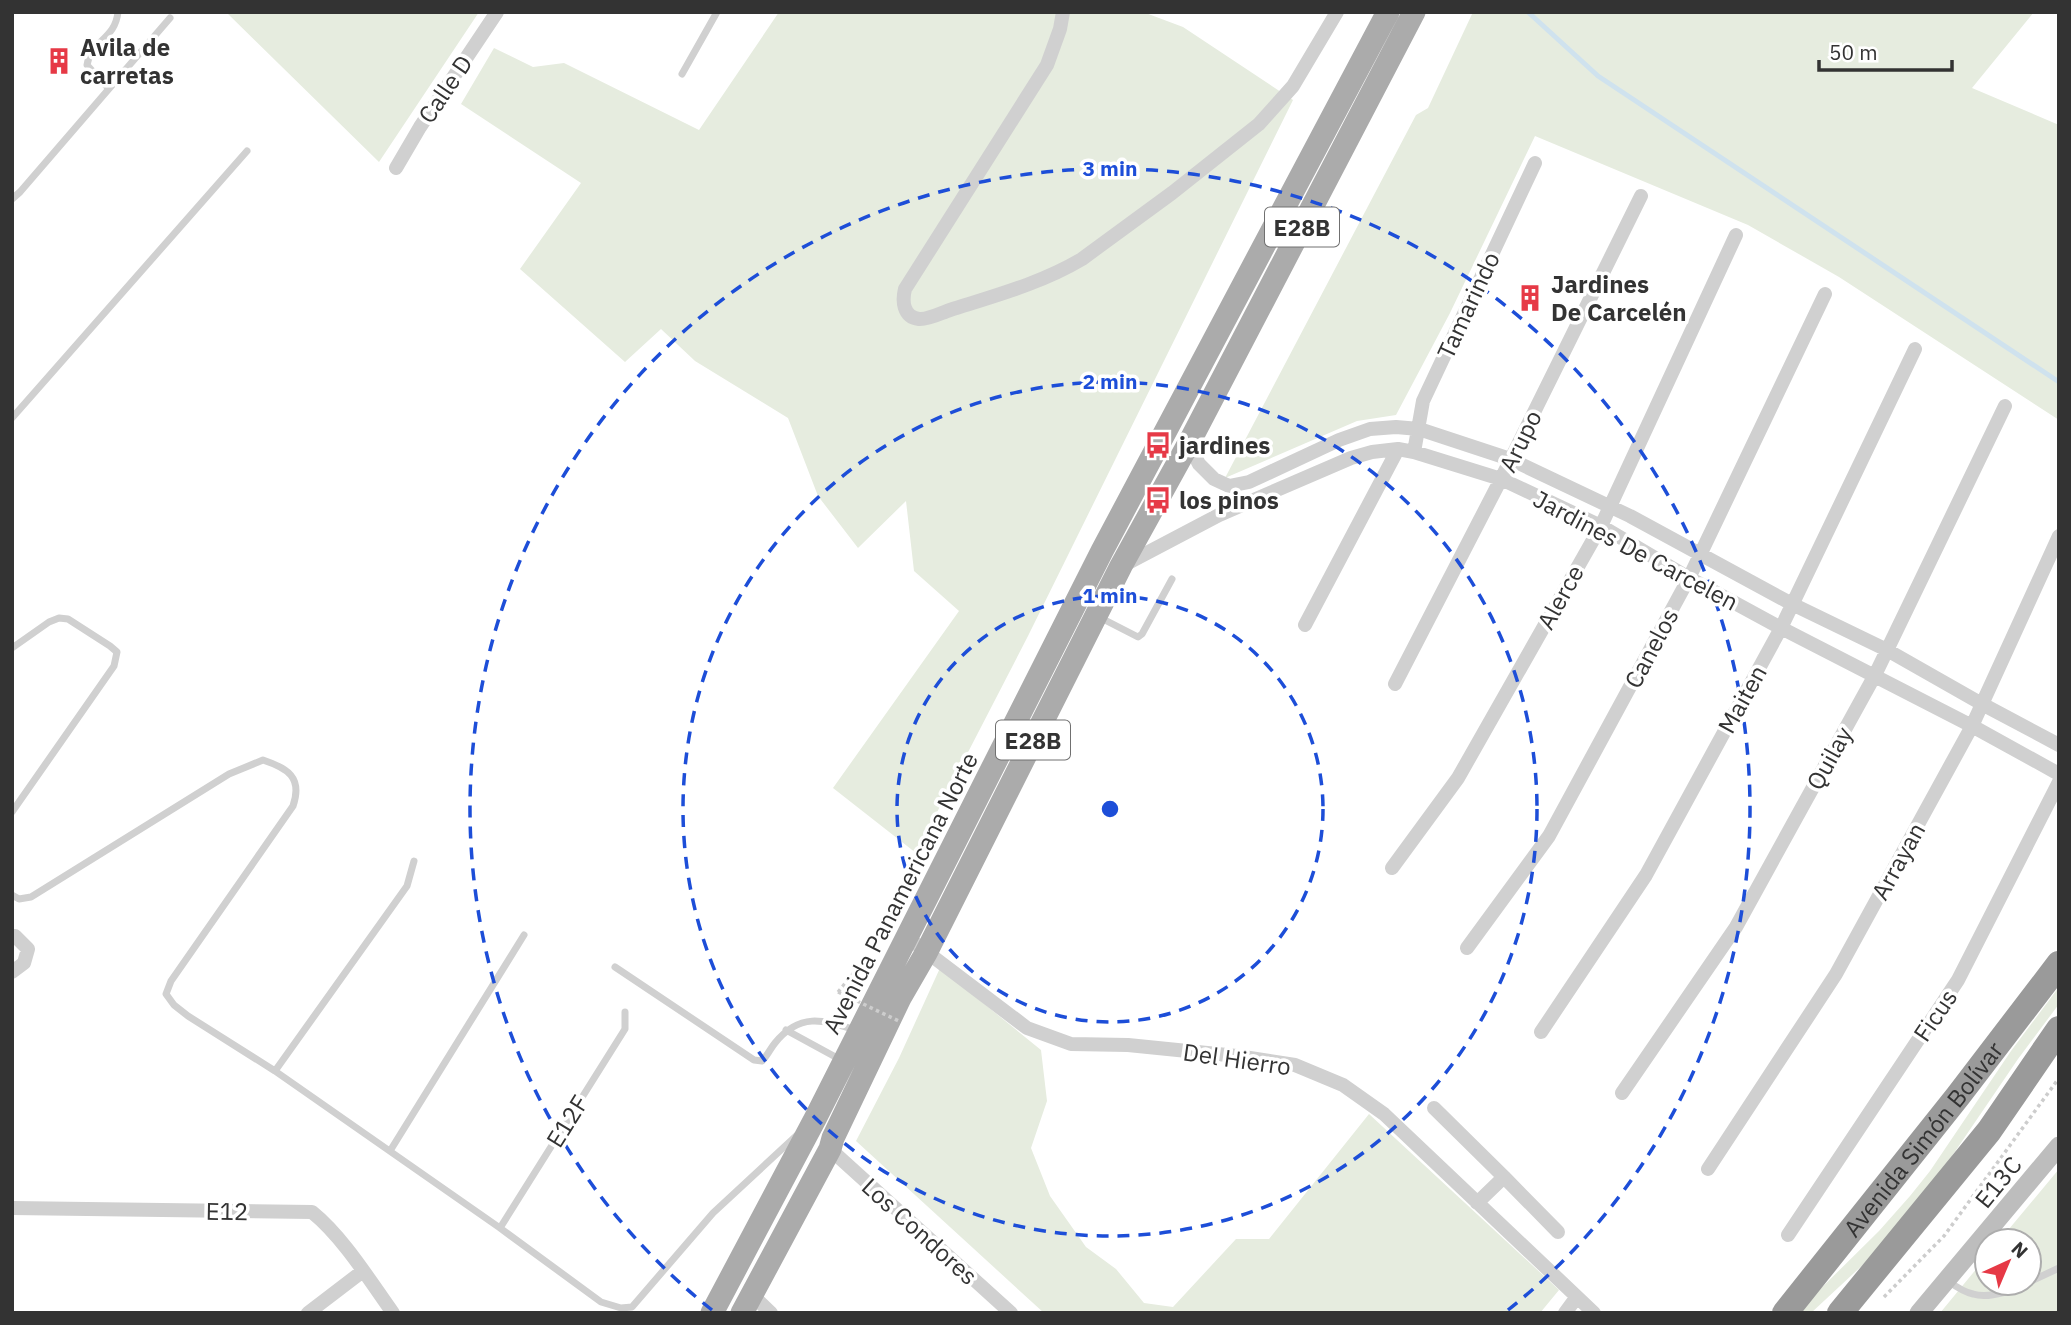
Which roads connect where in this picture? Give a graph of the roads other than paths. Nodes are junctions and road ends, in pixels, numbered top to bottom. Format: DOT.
graph roads {
  1 [pos="118,12"];
  2 [pos="497,12"];
  3 [pos="717,12"];
  4 [pos="1063,12"];
  5 [pos="1337,12"];
  6 [pos="1388,12"];
  7 [pos="1414,12"];
  8 [pos="170,18"];
  9 [pos="682,74"];
  10 [pos="108,88"];
  11 [pos="247,151"];
  12 [pos="1535,163"];
  13 [pos="396,168"];
  14 [pos="1641,196"];
  15 [pos="12,199"];
  16 [pos="1736,235"];
  17 [pos="1825,294"];
  18 [pos="1915,349"];
  19 [pos="2005,406"];
  20 [pos="12,418"];
  21 [pos="1419,429"];
  22 [pos="1190,441"];
  23 [pos="1398,449"];
  24 [pos="1414,452"];
  25 [pos="1510,459"];
  26 [pos="1501,479"];
  27 [pos="1611,507"];
  28 [pos="1601,526"];
  29 [pos="2059,536"];
  30 [pos="1700,554"];
  31 [pos="1121,566"];
  32 [pos="1689,578"];
  33 [pos="1172,579"];
  34 [pos="1792,604"];
  35 [pos="1096,615"];
  36 [pos="1305,625"];
  37 [pos="1781,628"];
  38 [pos="12,648"];
  39 [pos="1887,650"];
  40 [pos="1875,675"];
  41 [pos="1395,684"];
  42 [pos="1982,704"];
  43 [pos="1972,726"];
  44 [pos="2059,745"];
  45 [pos="2059,775"];
  46 [pos="2059,782"];
  47 [pos="12,812"];
  48 [pos="414,861"];
  49 [pos="1392,868"];
  50 [pos="12,895"];
  51 [pos="524,935"];
  52 [pos="12,936"];
  53 [pos="906,937"];
  54 [pos="1467,947"];
  55 [pos="926,953"];
  56 [pos="2059,964"];
  57 [pos="615,967"];
  58 [pos="12,972"];
  59 [pos="625,1012"];
  60 [pos="2059,1029"];
  61 [pos="786,1030"];
  62 [pos="859,1032"];
  63 [pos="1541,1032"];
  64 [pos="844,1062"];
  65 [pos="275,1071"];
  66 [pos="1622,1093"];
  67 [pos="1434,1108"];
  68 [pos="815,1119"];
  69 [pos="2059,1146"];
  70 [pos="830,1149"];
  71 [pos="390,1151"];
  72 [pos="1708,1169"];
  73 [pos="1504,1177"];
  74 [pos="1476,1203"];
  75 [pos="12,1208"];
  76 [pos="500,1228"];
  77 [pos="1558,1232"];
  78 [pos="1788,1235"];
  79 [pos="2059,1268"];
  80 [pos="363,1271"];
  81 [pos="2043,1276"];
  82 [pos="1947,1280"];
  83 [pos="1973,1294"];
  84 [pos="1576,1298"];
  85 [pos="746,1304"];
  86 [pos="308,1313"];
  87 [pos="393,1313"];
  88 [pos="712,1313"];
  89 [pos="771,1313"];
  90 [pos="1011,1313"];
  91 [pos="1564,1313"];
  92 [pos="1594,1313"];
  93 [pos="1786,1313"];
  94 [pos="1840,1313"];
  95 [pos="1919,1313"];
  1 -- 10 [label="lane"];
  2 -- 13 [label="street, Calle D"];
  3 -- 9 [label="lane"];
  4 -- 5 [label="street"];
  6 -- 53 [label="main road, Avenida Panamericana Norte / E28B"];
  7 -- 22 [label="main road, Avenida Panamericana Norte / E28B"];
  8 -- 10 [label="lane"];
  10 -- 15 [label="lane"];
  11 -- 20 [label="lane"];
  12 -- 21 [label="street, Tamarindo"];
  14 -- 25 [label="street, Arupo"];
  16 -- 27 [label="street, Alerce"];
  17 -- 30 [label="street, Canelos"];
  18 -- 34 [label="street, Maiten"];
  19 -- 39 [label="street, Quilay"];
  21 -- 22 [label="street, Jardines De Carcelen"];
  21 -- 24 [label="street, Tamarindo"];
  21 -- 25 [label="street, Jardines De Carcelen"];
  22 -- 31 [label="main road, Avenida Panamericana Norte / E28B"];
  23 -- 24 [label="street, Jardines De Carcelen"];
  23 -- 31 [label="street, Jardines De Carcelen"];
  23 -- 36 [label="street"];
  24 -- 26 [label="street, Jardines De Carcelen"];
  25 -- 26 [label="street, Arupo"];
  25 -- 27 [label="street, Jardines De Carcelen"];
  26 -- 28 [label="street, Jardines De Carcelen"];
  26 -- 41 [label="street, Arupo"];
  27 -- 28 [label="street, Alerce"];
  27 -- 30 [label="street, Jardines De Carcelen"];
  28 -- 32 [label="street, Jardines De Carcelen"];
  28 -- 49 [label="street, Alerce"];
  29 -- 42 [label="street, Arrayan"];
  30 -- 32 [label="street, Canelos"];
  30 -- 34 [label="street, Jardines De Carcelen"];
  31 -- 35 [label="main road, Avenida Panamericana Norte / E28B"];
  32 -- 37 [label="street, Jardines De Carcelen"];
  32 -- 54 [label="street, Canelos"];
  33 -- 35 [label="lane"];
  34 -- 37 [label="street, Maiten"];
  34 -- 39 [label="street, Jardines De Carcelen"];
  35 -- 55 [label="main road, Avenida Panamericana Norte / E28B"];
  37 -- 40 [label="street, Jardines De Carcelen"];
  37 -- 63 [label="street, Maiten"];
  38 -- 47 [label="lane"];
  39 -- 40 [label="street, Quilay"];
  39 -- 42 [label="street, Jardines De Carcelen"];
  40 -- 43 [label="street, Jardines De Carcelen"];
  40 -- 66 [label="street, Quilay"];
  42 -- 43 [label="street, Arrayan"];
  42 -- 44 [label="street, Jardines De Carcelen"];
  43 -- 45 [label="street, Jardines De Carcelen"];
  43 -- 72 [label="street, Arrayan"];
  46 -- 78 [label="street, Ficus"];
  48 -- 65 [label="lane"];
  50 -- 65 [label="lane"];
  51 -- 71 [label="lane"];
  52 -- 58 [label="street"];
  53 -- 55 [label="street, Del Hierro"];
  53 -- 62 [label="main road, Avenida Panamericana Norte / E28B"];
  55 -- 70 [label="main road, Avenida Panamericana Norte / E28B"];
  55 -- 74 [label="street, Del Hierro"];
  56 -- 93 [label="highway, Avenida Simón Bolívar"];
  57 -- 61 [label="lane"];
  59 -- 76 [label="lane, E12F"];
  60 -- 94 [label="highway, Avenida Simón Bolívar"];
  61 -- 62 [label="lane"];
  61 -- 64 [label="lane"];
  62 -- 64 [label="main road, Avenida Panamericana Norte / E28B"];
  64 -- 68 [label="main road, Avenida Panamericana Norte / E28B"];
  65 -- 71 [label="lane"];
  67 -- 73 [label="street"];
  68 -- 76 [label="lane"];
  68 -- 88 [label="main road, Avenida Panamericana Norte / E28B"];
  69 -- 82 [label="street, E13C"];
  70 -- 85 [label="main road, Avenida Panamericana Norte / E28B"];
  70 -- 90 [label="street, Los Condores"];
  71 -- 76 [label="lane"];
  73 -- 74 [label="street"];
  73 -- 77 [label="street"];
  74 -- 84 [label="street, Del Hierro"];
  75 -- 80 [label="street, E12"];
  79 -- 81 [label="lane"];
  80 -- 86 [label="street"];
  80 -- 87 [label="street, E12"];
  82 -- 83 [label="lane"];
  82 -- 95 [label="street, E13C"];
  84 -- 91 [label="street"];
  84 -- 92 [label="street, Del Hierro"];
  85 -- 89 [label="street"];
}
